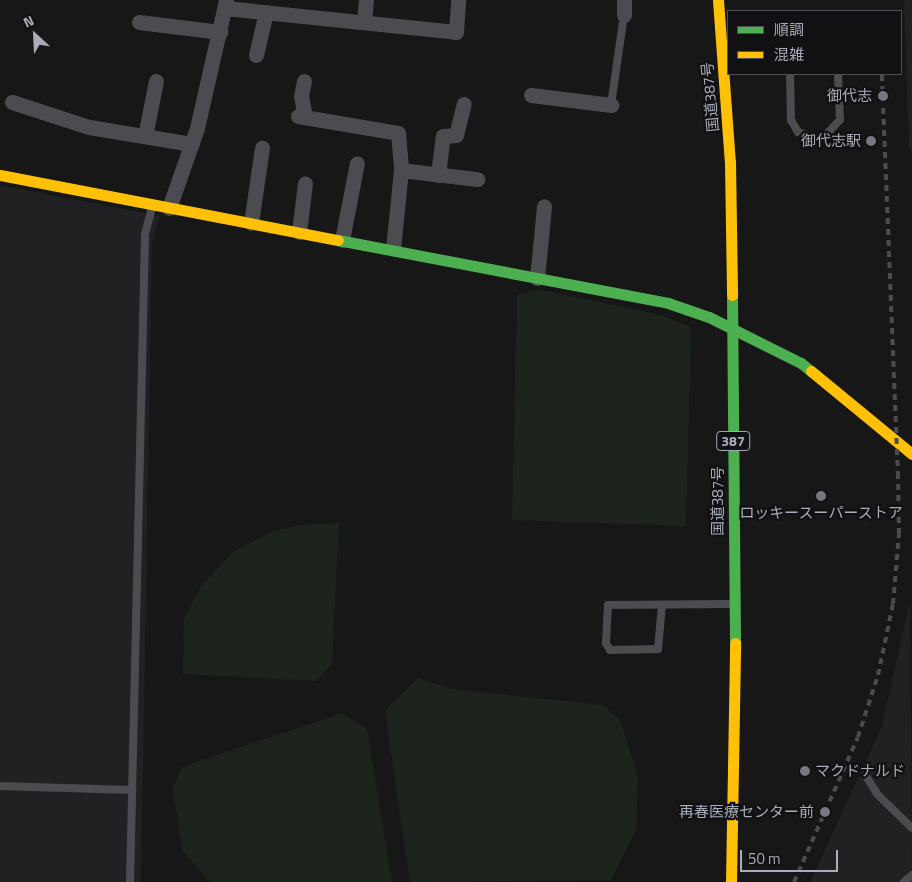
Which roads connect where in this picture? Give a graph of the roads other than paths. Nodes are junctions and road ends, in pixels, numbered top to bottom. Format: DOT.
graph roads {
  1 [pos="366,0"];
  2 [pos="458,0"];
  3 [pos="718,0"];
  4 [pos="226,4"];
  5 [pos="624,7"];
  6 [pos="266,12"];
  7 [pos="139,22"];
  8 [pos="364,22"];
  9 [pos="220,32"];
  10 [pos="724,52"];
  11 [pos="256,55"];
  12 [pos="725,70"];
  13 [pos="790,75"];
  14 [pos="838,75"];
  15 [pos="156,81"];
  16 [pos="304,81"];
  17 [pos="531,95"];
  18 [pos="12,102"];
  19 [pos="464,104"];
  20 [pos="611,105"];
  21 [pos="145,136"];
  22 [pos="192,144"];
  23 [pos="262,148"];
  24 [pos="357,163"];
  25 [pos="401,170"];
  26 [pos="438,174"];
  27 [pos="0,175"];
  28 [pos="477,179"];
  29 [pos="305,183"];
  30 [pos="154,205"];
  31 [pos="544,206"];
  32 [pos="169,208"];
  33 [pos="251,223"];
  34 [pos="298,232"];
  35 [pos="342,240"];
  36 [pos="393,249"];
  37 [pos="537,278"];
  38 [pos="732,330"];
  39 [pos="912,454"];
  40 [pos="736,604"];
  41 [pos="662,605"];
  42 [pos="866,776"];
  43 [pos="0,786"];
  44 [pos="131,790"];
  45 [pos="912,828"];
  46 [pos="912,875"];
  47 [pos="130,882"];
  48 [pos="731,882"];
  49 [pos="904,882"];
  1 -- 8 [label="street"];
  2 -- 8 [label="street"];
  3 -- 10 [label="main road, 国道387号 / 387"];
  4 -- 6 [label="street"];
  4 -- 9 [label="street"];
  5 -- 20 [label="lane"];
  6 -- 8 [label="street"];
  6 -- 11 [label="street"];
  7 -- 9 [label="street"];
  9 -- 22 [label="street"];
  10 -- 12 [label="main road, 国道387号 / 387"];
  12 -- 38 [label="main road, 国道387号 / 387"];
  13 -- 14 [label="lane"];
  15 -- 21 [label="street"];
  16 -- 25 [label="street"];
  17 -- 20 [label="street"];
  18 -- 21 [label="street"];
  19 -- 26 [label="street"];
  21 -- 22 [label="street"];
  22 -- 32 [label="street"];
  23 -- 33 [label="street"];
  24 -- 35 [label="street"];
  25 -- 26 [label="street"];
  25 -- 36 [label="street"];
  26 -- 28 [label="street"];
  27 -- 30 [label="main road"];
  29 -- 34 [label="street"];
  30 -- 32 [label="main road"];
  30 -- 44 [label="lane"];
  31 -- 37 [label="street"];
  32 -- 33 [label="main road"];
  33 -- 34 [label="main road"];
  34 -- 35 [label="main road"];
  35 -- 36 [label="main road"];
  36 -- 37 [label="main road"];
  37 -- 38 [label="main road"];
  38 -- 39 [label="main road"];
  38 -- 40 [label="main road, 国道387号 / 387"];
  40 -- 41 [label="lane"];
  40 -- 48 [label="main road, 国道387号 / 387"];
  41 -- 41 [label="lane"];
  42 -- 45 [label="lane"];
  43 -- 44 [label="lane"];
  44 -- 47 [label="lane"];
  46 -- 49 [label="lane"];
}
